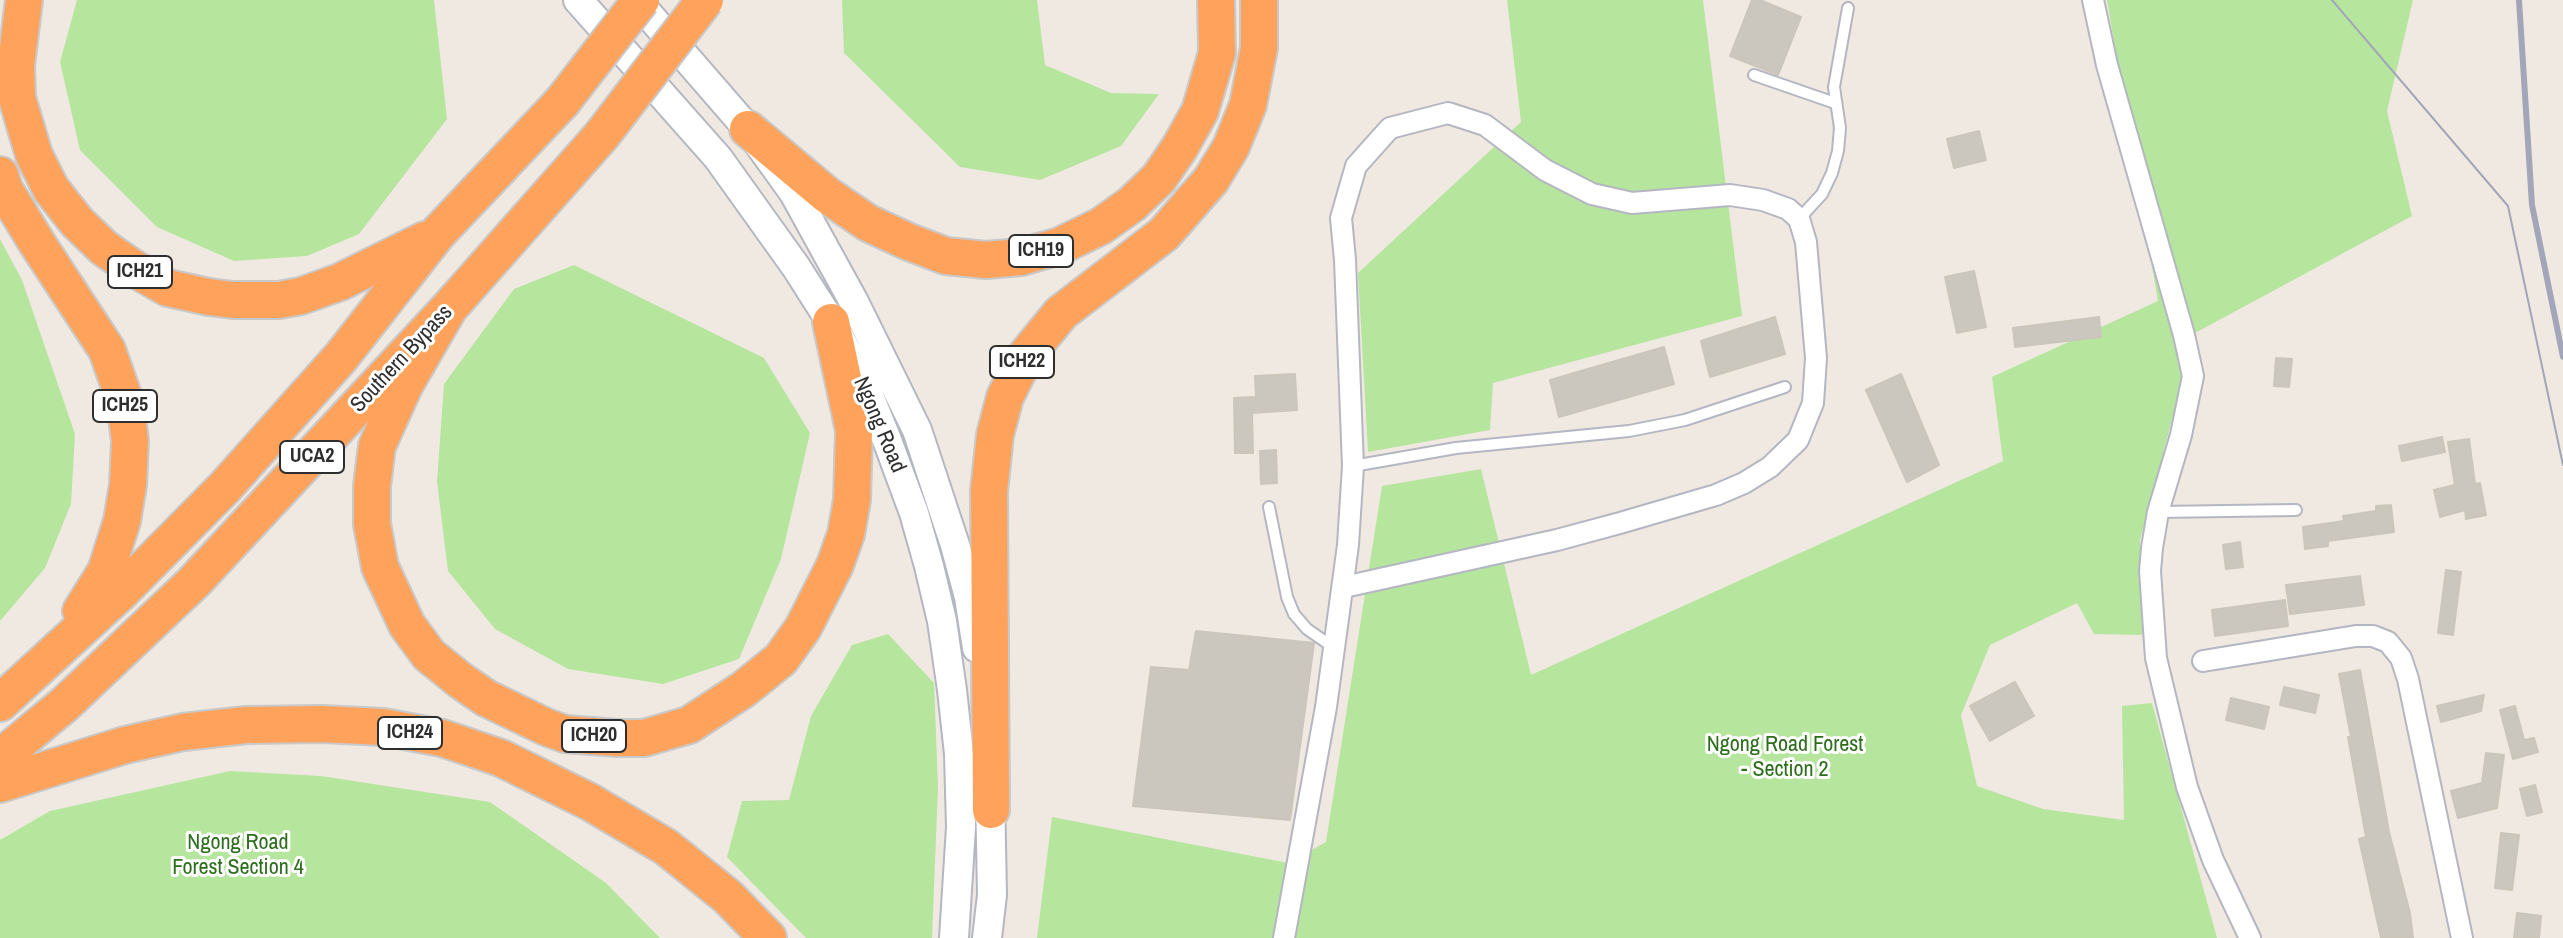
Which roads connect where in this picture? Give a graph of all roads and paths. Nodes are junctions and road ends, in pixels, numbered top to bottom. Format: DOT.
graph roads {
  1 [pos="24,0"];
  2 [pos="578,0"];
  3 [pos="638,0"];
  4 [pos="705,0"];
  5 [pos="1216,0"];
  6 [pos="1259,0"];
  7 [pos="2093,0"];
  8 [pos="1848,8"];
  9 [pos="1754,75"];
  10 [pos="1835,103"];
  11 [pos="748,129"];
  12 [pos="0,175"];
  13 [pos="1799,219"];
  14 [pos="438,233"];
  15 [pos="449,308"];
  16 [pos="831,322"];
  17 [pos="1785,387"];
  18 [pos="1353,466"];
  19 [pos="1269,507"];
  20 [pos="2296,510"];
  21 [pos="2158,512"];
  22 [pos="1344,587"];
  23 [pos="1335,648"];
  24 [pos="55,653"];
  25 [pos="2203,661"];
  26 [pos="0,703"];
  27 [pos="0,758"];
  28 [pos="0,784"];
  29 [pos="991,810"];
  30 [pos="768,938"];
  31 [pos="954,938"];
  32 [pos="987,938"];
  33 [pos="1284,938"];
  34 [pos="2250,938"];
  35 [pos="2462,938"];
  1 -- 14 [label="highway, ICH21"];
  2 -- 16 [label="main road, Ngong Road"];
  3 -- 11 [label="main road, Ngong Road"];
  3 -- 14 [label="highway, Southern Bypass / UCA2, bridge"];
  4 -- 15 [label="highway, Southern Bypass / UCA2, bridge"];
  5 -- 11 [label="highway, ICH19"];
  6 -- 29 [label="highway, ICH22"];
  7 -- 21 [label="street"];
  8 -- 10 [label="lane"];
  9 -- 10 [label="lane"];
  10 -- 13 [label="lane"];
  11 -- 29 [label="main road, Ngong Road"];
  12 -- 24 [label="highway, ICH25"];
  13 -- 18 [label="street"];
  13 -- 22 [label="street"];
  14 -- 24 [label="highway, Southern Bypass / UCA2"];
  15 -- 16 [label="highway, ICH20"];
  15 -- 27 [label="highway, Southern Bypass / UCA2"];
  16 -- 31 [label="main road, Ngong Road"];
  17 -- 18 [label="lane"];
  18 -- 22 [label="street"];
  19 -- 23 [label="lane"];
  20 -- 21 [label="lane"];
  21 -- 34 [label="street"];
  22 -- 23 [label="street"];
  23 -- 33 [label="street"];
  24 -- 26 [label="highway, Southern Bypass / UCA2"];
  25 -- 35 [label="street"];
  28 -- 30 [label="highway, ICH24"];
  29 -- 32 [label="main road, Ngong Road"];
}
